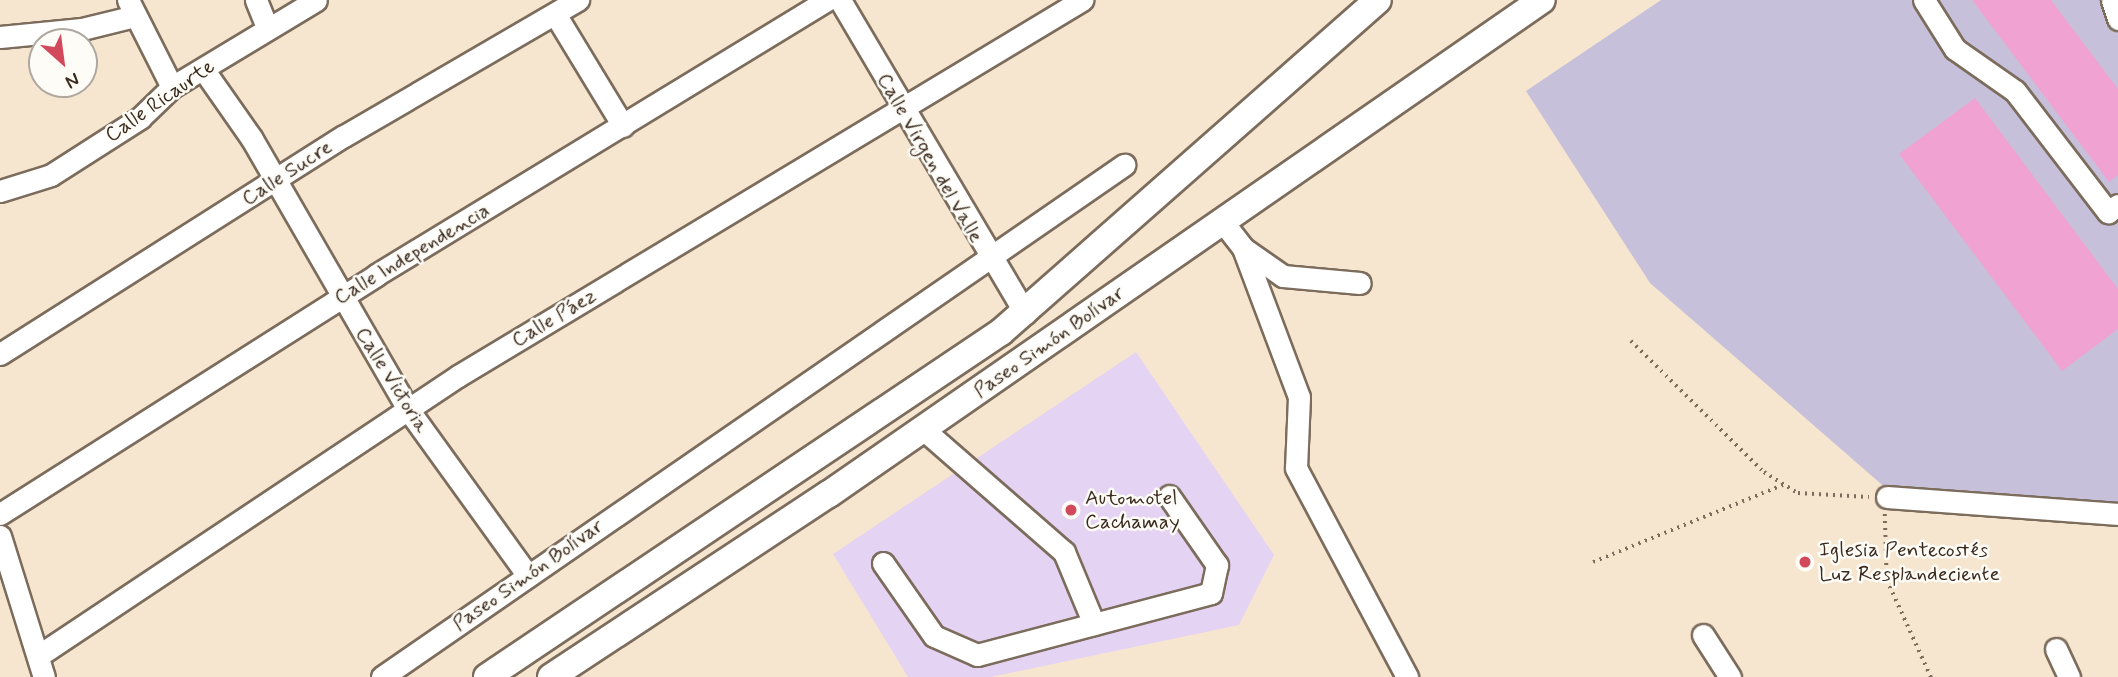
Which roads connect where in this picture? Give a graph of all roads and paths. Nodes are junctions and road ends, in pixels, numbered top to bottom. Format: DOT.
graph roads {
  1 [pos="256,0"];
  2 [pos="316,0"];
  3 [pos="578,0"];
  4 [pos="827,0"];
  5 [pos="840,0"];
  6 [pos="1082,0"];
  7 [pos="1378,0"];
  8 [pos="1542,0"];
  9 [pos="1924,0"];
  10 [pos="2112,0"];
  11 [pos="131,8"];
  12 [pos="555,14"];
  13 [pos="2118,19"];
  14 [pos="268,29"];
  15 [pos="0,37"];
  16 [pos="203,69"];
  17 [pos="172,88"];
  18 [pos="900,108"];
  19 [pos="623,126"];
  20 [pos="1124,165"];
  21 [pos="276,180"];
  22 [pos="0,191"];
  23 [pos="2118,205"];
  24 [pos="1222,220"];
  25 [pos="1243,248"];
  26 [pos="988,256"];
  27 [pos="1360,284"];
  28 [pos="341,297"];
  29 [pos="1025,313"];
  30 [pos="1631,341"];
  31 [pos="0,354"];
  32 [pos="407,408"];
  33 [pos="923,429"];
  34 [pos="1783,485"];
  35 [pos="1169,496"];
  36 [pos="1887,497"];
  37 [pos="0,514"];
  38 [pos="2118,514"];
  39 [pos="0,536"];
  40 [pos="1593,562"];
  41 [pos="883,563"];
  42 [pos="528,576"];
  43 [pos="1094,624"];
  44 [pos="1703,635"];
  45 [pos="2056,649"];
  46 [pos="38,656"];
  47 [pos="562,674"];
  48 [pos="44,677"];
  49 [pos="382,677"];
  50 [pos="486,677"];
  51 [pos="1406,677"];
  52 [pos="1730,677"];
  53 [pos="1931,677"];
  54 [pos="2069,677"];
  1 -- 14 [label="street"];
  2 -- 14 [label="street, Calle Ricaurte"];
  3 -- 12 [label="street, Calle Sucre"];
  4 -- 19 [label="street, Calle Independencia"];
  5 -- 18 [label="street, Calle Virgen del Valle"];
  6 -- 18 [label="street, Calle Páez"];
  7 -- 29 [label="main road, Paseo Simón Bolívar"];
  8 -- 24 [label="main road, Paseo Simón Bolívar"];
  9 -- 23 [label="street"];
  10 -- 13 [label="street"];
  11 -- 15 [label="street"];
  11 -- 17 [label="street"];
  12 -- 19 [label="street"];
  12 -- 21 [label="street, Calle Sucre"];
  14 -- 16 [label="street, Calle Ricaurte"];
  16 -- 17 [label="street, Calle Ricaurte"];
  16 -- 21 [label="street, Calle Victoria"];
  17 -- 22 [label="street, Calle Ricaurte"];
  18 -- 26 [label="street, Calle Virgen del Valle"];
  18 -- 32 [label="street, Calle Páez"];
  19 -- 28 [label="street, Calle Independencia"];
  20 -- 26 [label="street, Paseo Simón Bolívar"];
  21 -- 28 [label="street, Calle Victoria"];
  21 -- 31 [label="street, Calle Sucre"];
  24 -- 25 [label="street"];
  24 -- 33 [label="main road, Paseo Simón Bolívar"];
  25 -- 27 [label="street"];
  25 -- 51 [label="street"];
  26 -- 29 [label="street, Calle Virgen del Valle"];
  26 -- 42 [label="street, Paseo Simón Bolívar"];
  28 -- 32 [label="street, Calle Victoria"];
  28 -- 37 [label="street, Calle Independencia"];
  29 -- 50 [label="main road, Paseo Simón Bolívar"];
  30 -- 34 [label="path"];
  32 -- 42 [label="street, Calle Victoria"];
  32 -- 46 [label="street, Calle Páez"];
  33 -- 43 [label="street"];
  33 -- 47 [label="main road, Paseo Simón Bolívar"];
  34 -- 36 [label="path"];
  34 -- 40 [label="path"];
  35 -- 43 [label="street"];
  36 -- 38 [label="street"];
  36 -- 53 [label="path"];
  39 -- 46 [label="street"];
  41 -- 43 [label="street"];
  42 -- 49 [label="street, Paseo Simón Bolívar"];
  44 -- 52 [label="street"];
  45 -- 54 [label="street"];
  46 -- 48 [label="street"];
}
